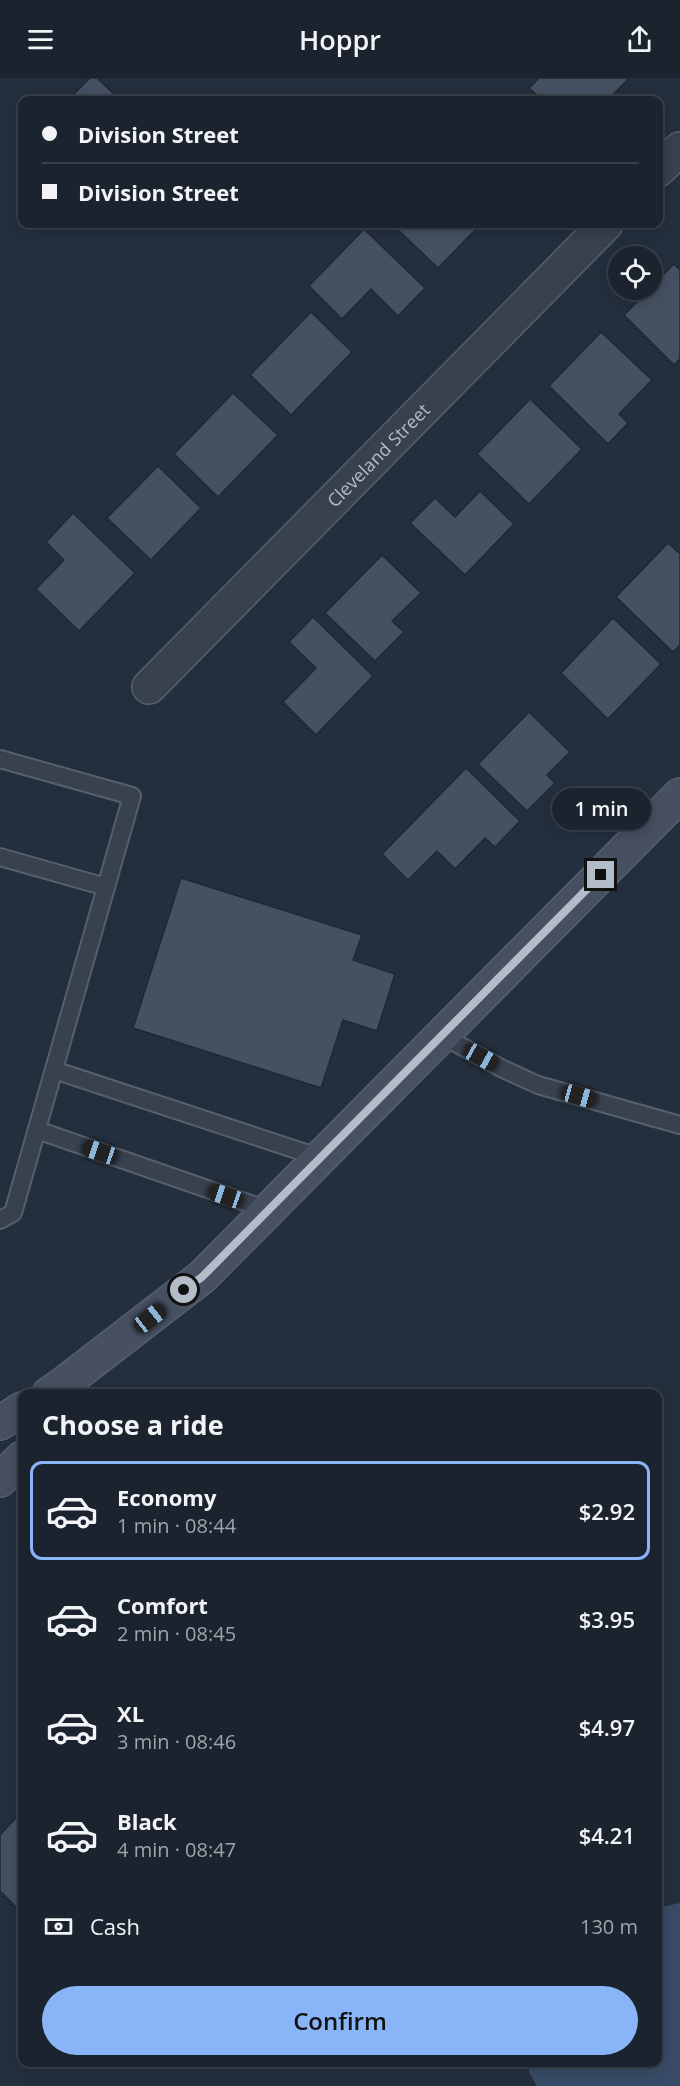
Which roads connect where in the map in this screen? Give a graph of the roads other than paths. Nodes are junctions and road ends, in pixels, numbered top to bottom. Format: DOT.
graph roads {
  1 [pos="680,148"];
  2 [pos="663,165"];
  3 [pos="602,228"];
  4 [pos="149,687"];
  5 [pos="0,759"];
  6 [pos="680,795"];
  7 [pos="0,857"];
  8 [pos="106,887"];
  9 [pos="443,1036"];
  10 [pos="54,1070"];
  11 [pos="680,1125"];
  12 [pos="37,1130"];
  13 [pos="321,1158"];
  14 [pos="268,1210"];
  15 [pos="0,1221"];
  16 [pos="202,1277"];
  17 [pos="56,1389"];
  18 [pos="93,1389"];
  19 [pos="18,1412"];
  20 [pos="0,1423"];
  21 [pos="18,1462"];
  22 [pos="0,1480"];
  1 -- 2 [label="street"];
  3 -- 4 [label="street, Cleveland Street"];
  5 -- 8 [label="lane"];
  6 -- 9 [label="street"];
  7 -- 8 [label="lane"];
  8 -- 10 [label="lane"];
  9 -- 11 [label="lane"];
  9 -- 13 [label="street"];
  10 -- 12 [label="lane"];
  10 -- 13 [label="lane"];
  12 -- 14 [label="lane"];
  12 -- 15 [label="lane"];
  13 -- 14 [label="street"];
  14 -- 16 [label="street"];
  16 -- 17 [label="street"];
  16 -- 18 [label="street"];
  19 -- 20 [label="street"];
  21 -- 22 [label="street"];
}
